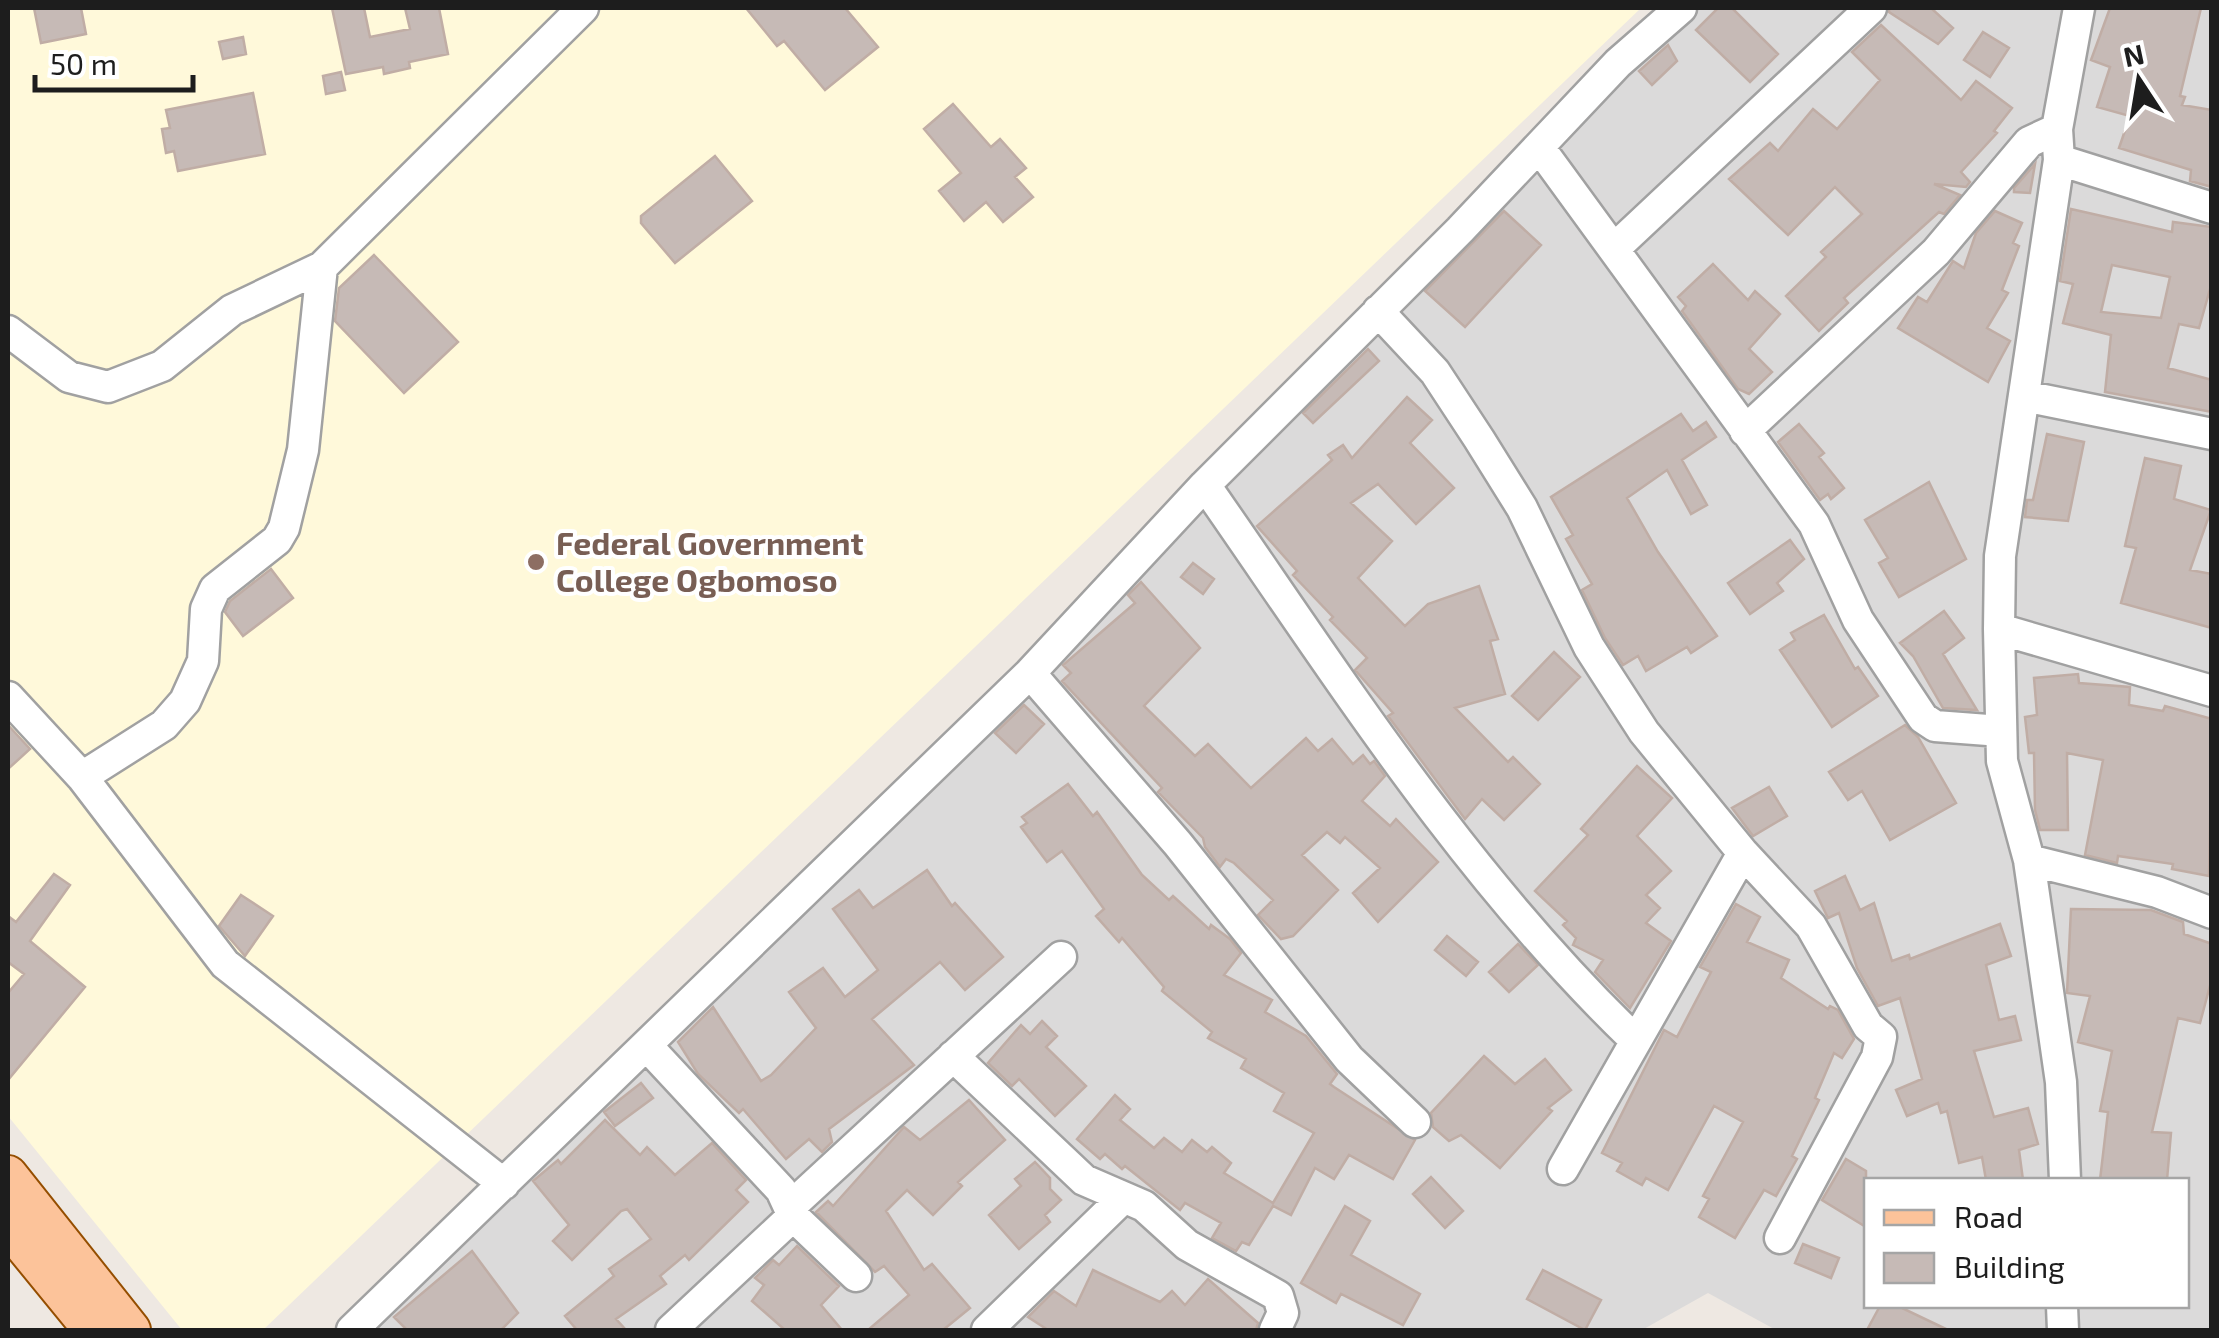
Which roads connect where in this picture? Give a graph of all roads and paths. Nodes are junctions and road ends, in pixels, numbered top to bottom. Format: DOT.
graph roads {
  1 [pos="583,8"];
  2 [pos="1681,8"];
  3 [pos="1871,8"];
  4 [pos="2079,8"];
  5 [pos="2056,129"];
  6 [pos="1539,147"];
  7 [pos="2059,160"];
  8 [pos="2212,208"];
  9 [pos="1615,248"];
  10 [pos="322,266"];
  11 [pos="1378,311"];
  12 [pos="8,331"];
  13 [pos="2024,396"];
  14 [pos="1745,431"];
  15 [pos="2212,434"];
  16 [pos="1205,486"];
  17 [pos="1999,629"];
  18 [pos="1030,673"];
  19 [pos="2212,691"];
  20 [pos="8,698"];
  21 [pos="2001,731"];
  22 [pos="82,776"];
  23 [pos="1743,853"];
  24 [pos="2029,860"];
  25 [pos="2212,913"];
  26 [pos="1061,957"];
  27 [pos="1633,1038"];
  28 [pos="647,1046"];
  29 [pos="953,1056"];
  30 [pos="1414,1122"];
  31 [pos="1563,1168"];
  32 [pos="8,1174"];
  33 [pos="2065,1178"];
  34 [pos="504,1184"];
  35 [pos="1122,1199"];
  36 [pos="791,1212"];
  37 [pos="8,1226"];
  38 [pos="1780,1238"];
  39 [pos="856,1276"];
  40 [pos="92,1330"];
  41 [pos="131,1330"];
  42 [pos="352,1330"];
  43 [pos="671,1330"];
  44 [pos="987,1330"];
  45 [pos="1274,1330"];
  1 -- 10 [label="street"];
  2 -- 6 [label="street"];
  3 -- 9 [label="street"];
  4 -- 5 [label="street"];
  5 -- 7 [label="street"];
  5 -- 14 [label="street"];
  6 -- 9 [label="street"];
  6 -- 11 [label="street"];
  7 -- 8 [label="street"];
  7 -- 13 [label="street"];
  9 -- 14 [label="street"];
  10 -- 12 [label="street"];
  10 -- 22 [label="street"];
  11 -- 16 [label="street"];
  11 -- 23 [label="street"];
  13 -- 15 [label="street"];
  13 -- 17 [label="street"];
  14 -- 21 [label="street"];
  16 -- 18 [label="street"];
  16 -- 27 [label="street"];
  17 -- 19 [label="street"];
  17 -- 21 [label="street"];
  18 -- 28 [label="street"];
  18 -- 30 [label="street"];
  20 -- 22 [label="street"];
  21 -- 24 [label="street"];
  22 -- 34 [label="street"];
  23 -- 27 [label="street"];
  23 -- 38 [label="street"];
  24 -- 25 [label="street"];
  24 -- 33 [label="street"];
  26 -- 29 [label="street"];
  27 -- 31 [label="street"];
  28 -- 34 [label="street"];
  28 -- 36 [label="street"];
  29 -- 35 [label="street"];
  29 -- 36 [label="street"];
  32 -- 41 [label="main road"];
  34 -- 42 [label="street"];
  35 -- 44 [label="street"];
  35 -- 45 [label="street"];
  36 -- 39 [label="street"];
  36 -- 43 [label="street"];
  37 -- 40 [label="main road"];
}
